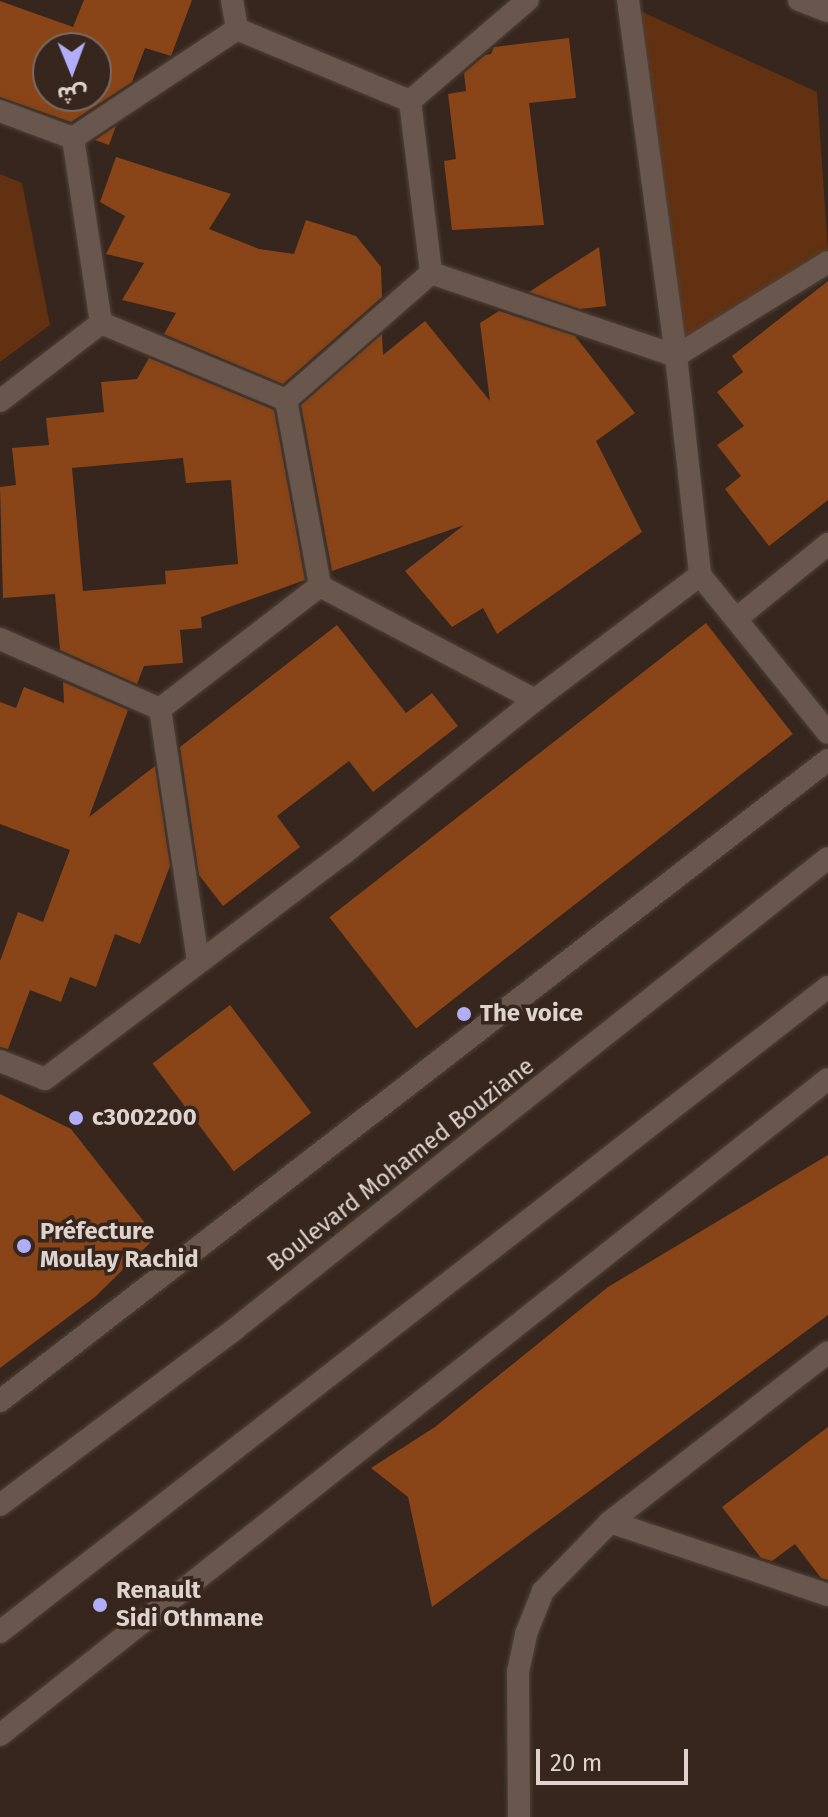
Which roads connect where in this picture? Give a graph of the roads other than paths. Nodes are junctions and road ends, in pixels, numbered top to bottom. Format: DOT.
graph roads {
  1 [pos="232,0"];
  2 [pos="528,0"];
  3 [pos="628,0"];
  4 [pos="799,0"];
  5 [pos="828,11"];
  6 [pos="237,29"];
  7 [pos="410,101"];
  8 [pos="0,111"];
  9 [pos="73,138"];
  10 [pos="828,262"];
  11 [pos="431,273"];
  12 [pos="101,323"];
  13 [pos="676,356"];
  14 [pos="286,400"];
  15 [pos="0,401"];
  16 [pos="828,544"];
  17 [pos="700,575"];
  18 [pos="320,586"];
  19 [pos="736,619"];
  20 [pos="0,639"];
  21 [pos="535,700"];
  22 [pos="160,709"];
  23 [pos="828,733"];
  24 [pos="828,760"];
  25 [pos="828,858"];
  26 [pos="198,960"];
  27 [pos="828,987"];
  28 [pos="0,1061"];
  29 [pos="828,1079"];
  30 [pos="828,1352"];
  31 [pos="0,1401"];
  32 [pos="0,1505"];
  33 [pos="610,1522"];
  34 [pos="828,1595"];
  35 [pos="0,1632"];
  36 [pos="0,1735"];
  37 [pos="519,1817"];
  1 -- 6 [label="street"];
  2 -- 7 [label="street"];
  3 -- 13 [label="street"];
  4 -- 5 [label="street"];
  6 -- 7 [label="street"];
  6 -- 9 [label="street"];
  7 -- 11 [label="street"];
  8 -- 9 [label="street"];
  9 -- 12 [label="street"];
  10 -- 13 [label="street"];
  11 -- 13 [label="street"];
  11 -- 14 [label="street"];
  12 -- 14 [label="street"];
  12 -- 15 [label="street"];
  13 -- 17 [label="street"];
  14 -- 18 [label="street"];
  16 -- 19 [label="street"];
  17 -- 19 [label="street"];
  17 -- 21 [label="street"];
  18 -- 21 [label="street"];
  18 -- 22 [label="street"];
  19 -- 23 [label="street"];
  20 -- 22 [label="street"];
  21 -- 26 [label="street"];
  22 -- 26 [label="street"];
  24 -- 31 [label="street"];
  25 -- 32 [label="street, Boulevard Mohamed Bouziane"];
  26 -- 28 [label="street"];
  27 -- 35 [label="street"];
  29 -- 36 [label="street"];
  30 -- 33 [label="street"];
  33 -- 34 [label="street"];
  33 -- 37 [label="street"];
}
